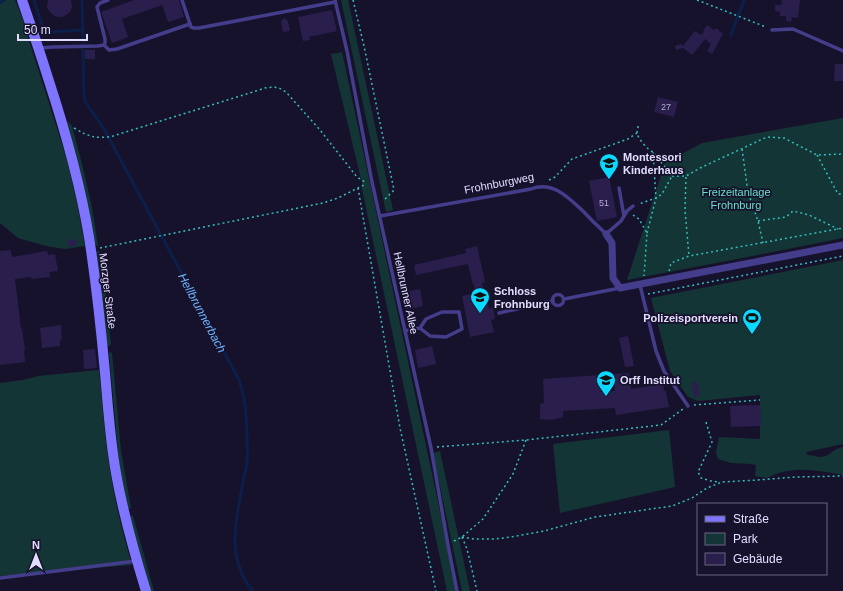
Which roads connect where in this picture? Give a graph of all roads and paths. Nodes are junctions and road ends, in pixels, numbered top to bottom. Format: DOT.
graph roads {
  1 [pos="22,0"];
  2 [pos="108,0"];
  3 [pos="182,0"];
  4 [pos="353,0"];
  5 [pos="698,0"];
  6 [pos="335,1"];
  7 [pos="190,24"];
  8 [pos="772,30"];
  9 [pos="104,45"];
  10 [pos="39,49"];
  11 [pos="843,51"];
  12 [pos="638,126"];
  13 [pos="73,128"];
  14 [pos="637,133"];
  15 [pos="741,149"];
  16 [pos="653,152"];
  17 [pos="843,154"];
  18 [pos="817,155"];
  19 [pos="672,176"];
  20 [pos="686,176"];
  21 [pos="372,182"];
  22 [pos="538,186"];
  23 [pos="358,188"];
  24 [pos="619,188"];
  25 [pos="843,194"];
  26 [pos="656,198"];
  27 [pos="633,206"];
  28 [pos="378,207"];
  29 [pos="627,211"];
  30 [pos="380,216"];
  31 [pos="624,216"];
  32 [pos="758,221"];
  33 [pos="843,228"];
  34 [pos="838,229"];
  35 [pos="647,233"];
  36 [pos="606,234"];
  37 [pos="763,243"];
  38 [pos="843,245"];
  39 [pos="91,251"];
  40 [pos="689,256"];
  41 [pos="843,256"];
  42 [pos="667,279"];
  43 [pos="642,284"];
  44 [pos="620,288"];
  45 [pos="643,295"];
  46 [pos="564,299"];
  47 [pos="552,302"];
  48 [pos="499,312"];
  49 [pos="420,328"];
  50 [pos="405,331"];
  51 [pos="760,400"];
  52 [pos="688,406"];
  53 [pos="706,422"];
  54 [pos="526,440"];
  55 [pos="431,448"];
  56 [pos="843,476"];
  57 [pos="722,482"];
  58 [pos="462,537"];
  59 [pos="448,545"];
  60 [pos="137,561"];
  61 [pos="0,578"];
  62 [pos="146,591"];
  63 [pos="436,591"];
  64 [pos="457,591"];
  65 [pos="477,591"];
  1 -- 10 [label="street, Morzger Straße"];
  2 -- 9 [label="lane"];
  3 -- 7 [label="lane"];
  4 -- 28 [label="path"];
  5 -- 8 [label="path"];
  6 -- 7 [label="lane"];
  6 -- 21 [label="lane, Hellbrunner Allee"];
  7 -- 9 [label="lane"];
  8 -- 11 [label="lane"];
  9 -- 10 [label="lane"];
  10 -- 39 [label="street, Morzger Straße"];
  12 -- 14 [label="path"];
  13 -- 21 [label="path"];
  14 -- 16 [label="path"];
  14 -- 22 [label="path"];
  15 -- 18 [label="path"];
  15 -- 20 [label="path"];
  15 -- 32 [label="path"];
  16 -- 19 [label="path"];
  16 -- 26 [label="path"];
  17 -- 18 [label="path"];
  18 -- 25 [label="path"];
  19 -- 20 [label="path"];
  19 -- 26 [label="path"];
  20 -- 40 [label="path"];
  21 -- 23 [label="path"];
  21 -- 28 [label="lane, Hellbrunner Allee"];
  22 -- 30 [label="lane, Frohnburgweg"];
  22 -- 36 [label="lane, Frohnburgweg"];
  23 -- 39 [label="path"];
  23 -- 63 [label="path"];
  24 -- 31 [label="lane"];
  26 -- 27 [label="path"];
  26 -- 35 [label="path"];
  27 -- 29 [label="lane"];
  28 -- 30 [label="lane, Hellbrunner Allee"];
  29 -- 31 [label="lane"];
  29 -- 35 [label="path"];
  30 -- 50 [label="lane, Hellbrunner Allee"];
  31 -- 36 [label="lane"];
  32 -- 34 [label="path"];
  32 -- 37 [label="path"];
  33 -- 34 [label="path"];
  34 -- 37 [label="path"];
  35 -- 43 [label="path"];
  36 -- 44 [label="street, Frohnburgweg"];
  37 -- 40 [label="path"];
  38 -- 42 [label="street"];
  39 -- 60 [label="street, Morzger Straße"];
  40 -- 42 [label="path"];
  41 -- 45 [label="path"];
  42 -- 43 [label="street"];
  43 -- 44 [label="street"];
  43 -- 45 [label="lane"];
  44 -- 46 [label="lane"];
  45 -- 52 [label="lane"];
  46 -- 47 [label="lane"];
  46 -- 47 [label="lane"];
  47 -- 48 [label="lane"];
  49 -- 49 [label="lane"];
  49 -- 50 [label="lane"];
  50 -- 55 [label="lane, Hellbrunner Allee"];
  51 -- 52 [label="path"];
  52 -- 54 [label="path"];
  53 -- 57 [label="path"];
  54 -- 55 [label="path"];
  54 -- 58 [label="path"];
  55 -- 59 [label="lane, Hellbrunner Allee"];
  56 -- 57 [label="path"];
  57 -- 58 [label="path"];
  58 -- 59 [label="path"];
  58 -- 65 [label="path"];
  59 -- 64 [label="lane, Hellbrunner Allee"];
  60 -- 61 [label="lane"];
  60 -- 62 [label="street, Morzger Straße"];
}
